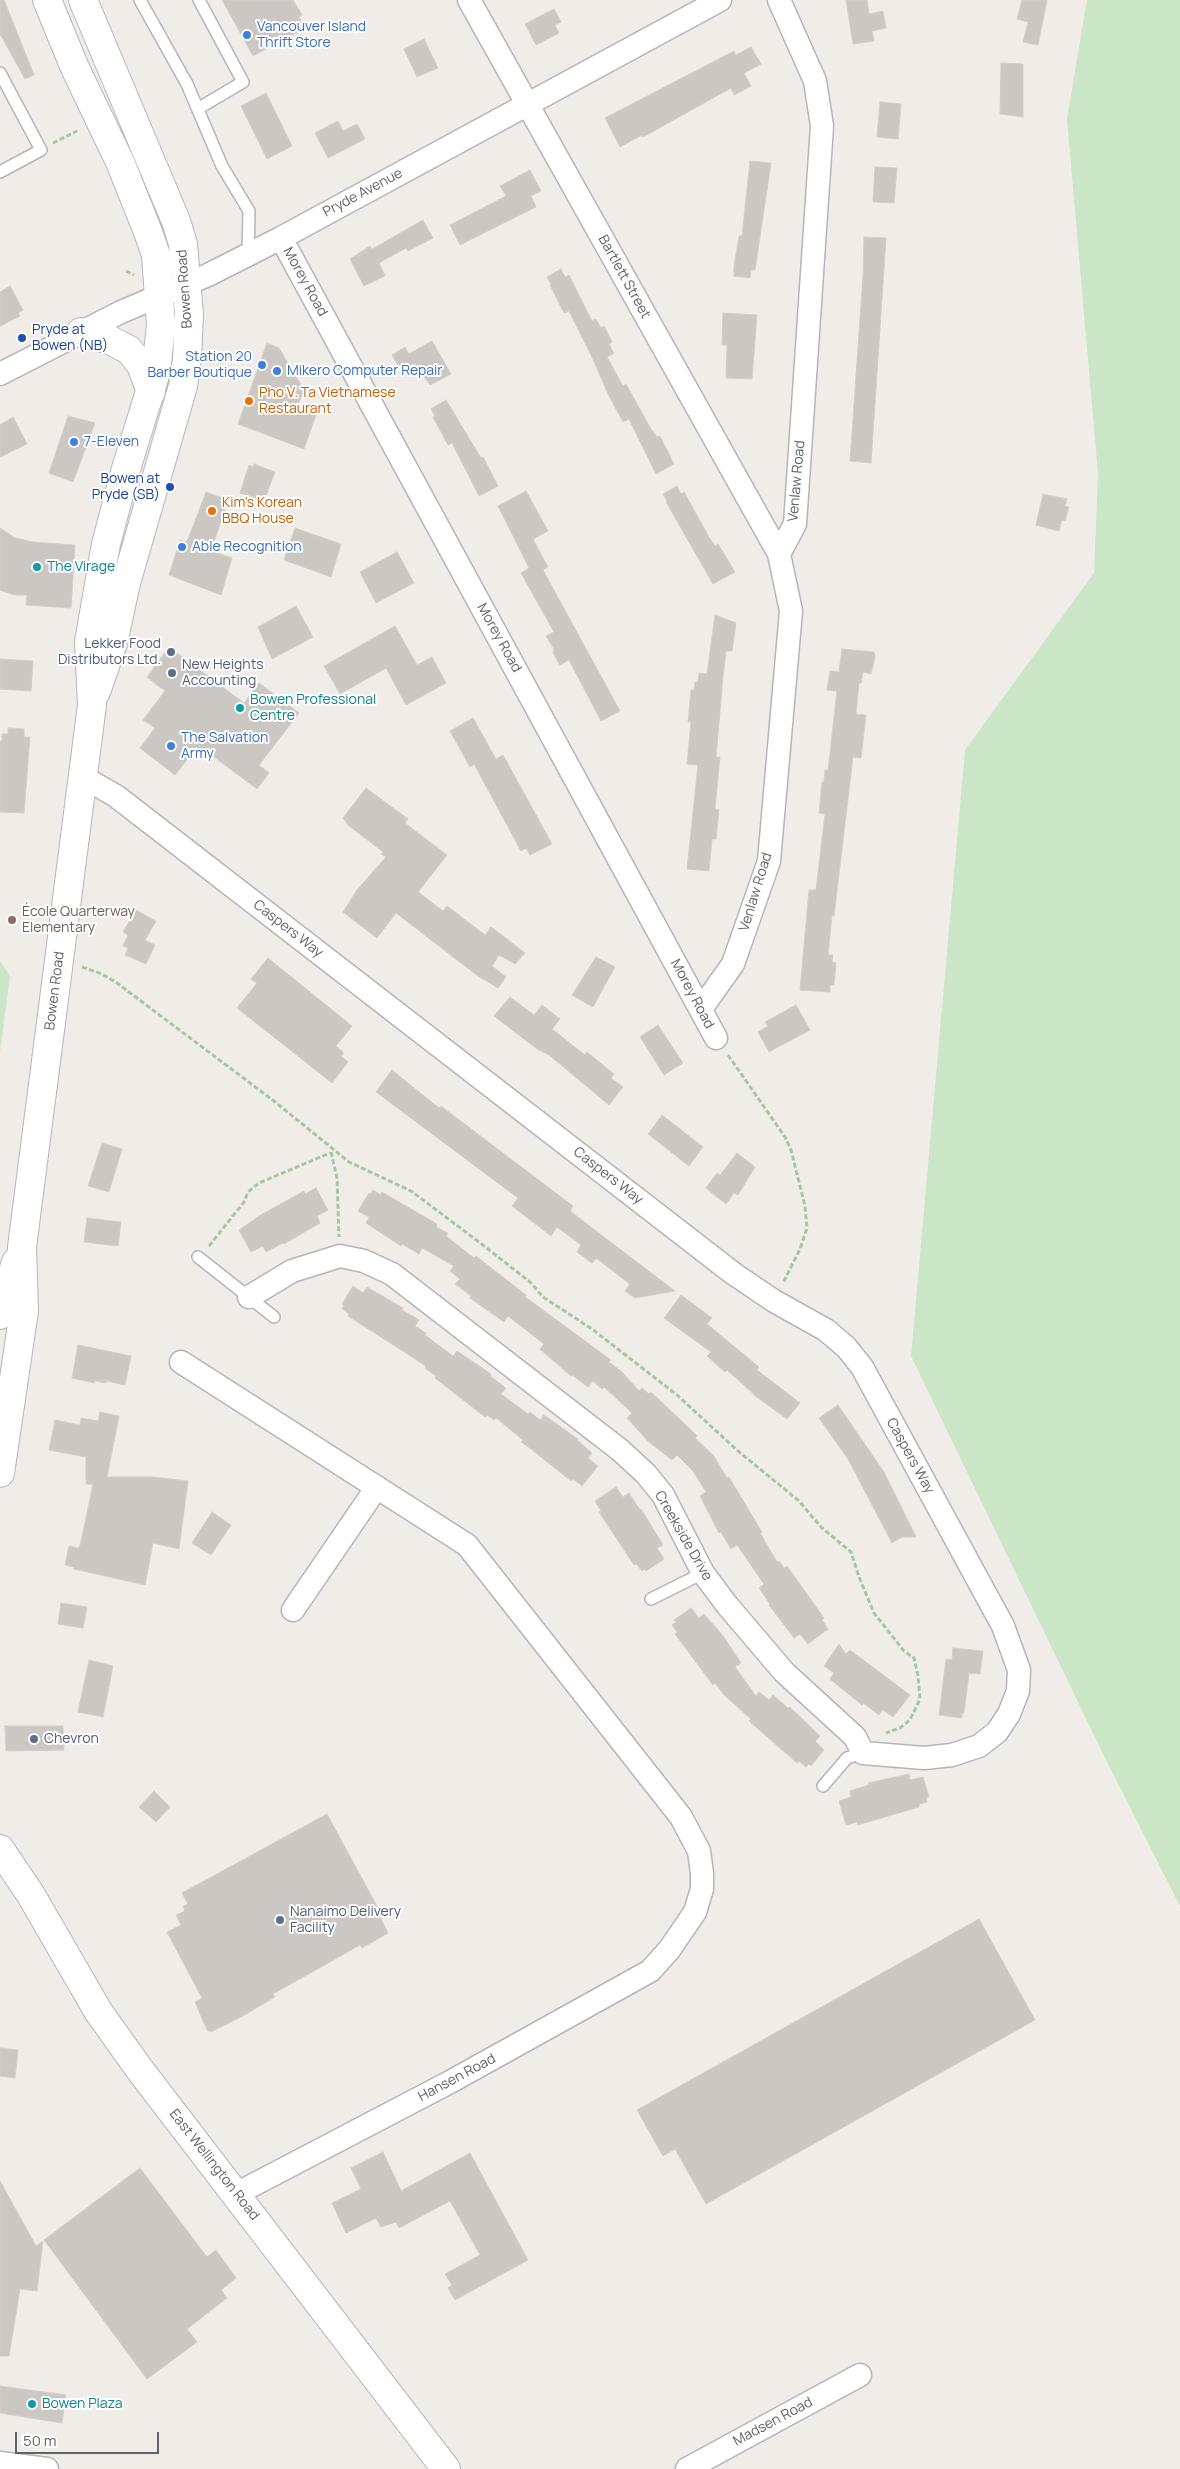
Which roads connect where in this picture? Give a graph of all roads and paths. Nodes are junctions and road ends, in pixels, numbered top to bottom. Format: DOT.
graph roads {
  1 [pos="140,0"];
  2 [pos="199,0"];
  3 [pos="469,0"];
  4 [pos="720,0"];
  5 [pos="779,0"];
  6 [pos="62,3"];
  7 [pos="0,74"];
  8 [pos="527,104"];
  9 [pos="199,108"];
  10 [pos="77,131"];
  11 [pos="41,150"];
  12 [pos="0,172"];
  13 [pos="281,238"];
  14 [pos="248,254"];
  15 [pos="126,271"];
  16 [pos="135,276"];
  17 [pos="188,284"];
  18 [pos="159,296"];
  19 [pos="81,332"];
  20 [pos="0,374"];
  21 [pos="152,392"];
  22 [pos="779,554"];
  23 [pos="92,705"];
  24 [pos="83,777"];
  25 [pos="82,968"];
  26 [pos="701,1009"];
  27 [pos="716,1038"];
  28 [pos="333,1150"];
  29 [pos="330,1154"];
  30 [pos="215,1240"];
  31 [pos="22,1247"];
  32 [pos="340,1256"];
  33 [pos="198,1257"];
  34 [pos="782,1289"];
  35 [pos="249,1297"];
  36 [pos="0,1315"];
  37 [pos="274,1316"];
  38 [pos="181,1362"];
  39 [pos="0,1472"];
  40 [pos="377,1487"];
  41 [pos="703,1573"];
  42 [pos="651,1599"];
  43 [pos="294,1610"];
  44 [pos="863,1753"];
  45 [pos="823,1786"];
  46 [pos="0,1849"];
  47 [pos="0,1886"];
  48 [pos="31,1895"];
  49 [pos="236,2194"];
  50 [pos="860,2375"];
  51 [pos="0,2463"];
  52 [pos="47,2469"];
  53 [pos="446,2469"];
  54 [pos="686,2469"];
  1 -- 9 [label="lane"];
  2 -- 9 [label="lane"];
  3 -- 8 [label="street, Bartlett Street"];
  4 -- 8 [label="street, Pryde Avenue"];
  5 -- 22 [label="street, Venlaw Road"];
  6 -- 17 [label="main road, Bowen Road"];
  6 -- 18 [label="main road, Bowen Road"];
  7 -- 11 [label="lane"];
  8 -- 13 [label="street, Pryde Avenue"];
  8 -- 22 [label="street, Bartlett Street"];
  9 -- 14 [label="lane"];
  10 -- 11 [label="path"];
  11 -- 12 [label="lane"];
  13 -- 14 [label="street, Pryde Avenue"];
  13 -- 26 [label="street, Morey Road"];
  14 -- 17 [label="street, Pryde Avenue"];
  15 -- 16 [label="path"];
  17 -- 18 [label="street, Pryde Avenue"];
  17 -- 23 [label="main road, Bowen Road"];
  18 -- 19 [label="street, Pryde Avenue"];
  18 -- 21 [label="main road, Bowen Road"];
  19 -- 20 [label="street, Pryde Avenue"];
  19 -- 21 [label="main road"];
  21 -- 23 [label="main road, Bowen Road"];
  22 -- 26 [label="street, Venlaw Road"];
  23 -- 24 [label="main road, Bowen Road"];
  24 -- 31 [label="main road, Bowen Road"];
  24 -- 44 [label="street, Caspers Way"];
  25 -- 28 [label="path"];
  26 -- 27 [label="street, Morey Road"];
  27 -- 34 [label="path"];
  28 -- 29 [label="path"];
  28 -- 44 [label="path"];
  29 -- 30 [label="path"];
  29 -- 32 [label="path"];
  31 -- 36 [label="main road, Bowen Road"];
  31 -- 39 [label="main road, Bowen Road"];
  32 -- 35 [label="street, Creekside Drive"];
  32 -- 41 [label="street, Creekside Drive"];
  33 -- 35 [label="lane"];
  35 -- 37 [label="lane"];
  38 -- 40 [label="street, Hansen Road"];
  40 -- 43 [label="street"];
  40 -- 49 [label="street, Hansen Road"];
  41 -- 42 [label="lane"];
  41 -- 44 [label="street, Creekside Drive"];
  44 -- 45 [label="lane"];
  46 -- 48 [label="main road, East Wellington Road"];
  47 -- 48 [label="main road"];
  48 -- 49 [label="main road, East Wellington Road"];
  49 -- 53 [label="main road, East Wellington Road"];
  50 -- 54 [label="street, Madsen Road"];
  51 -- 52 [label="street"];
}
